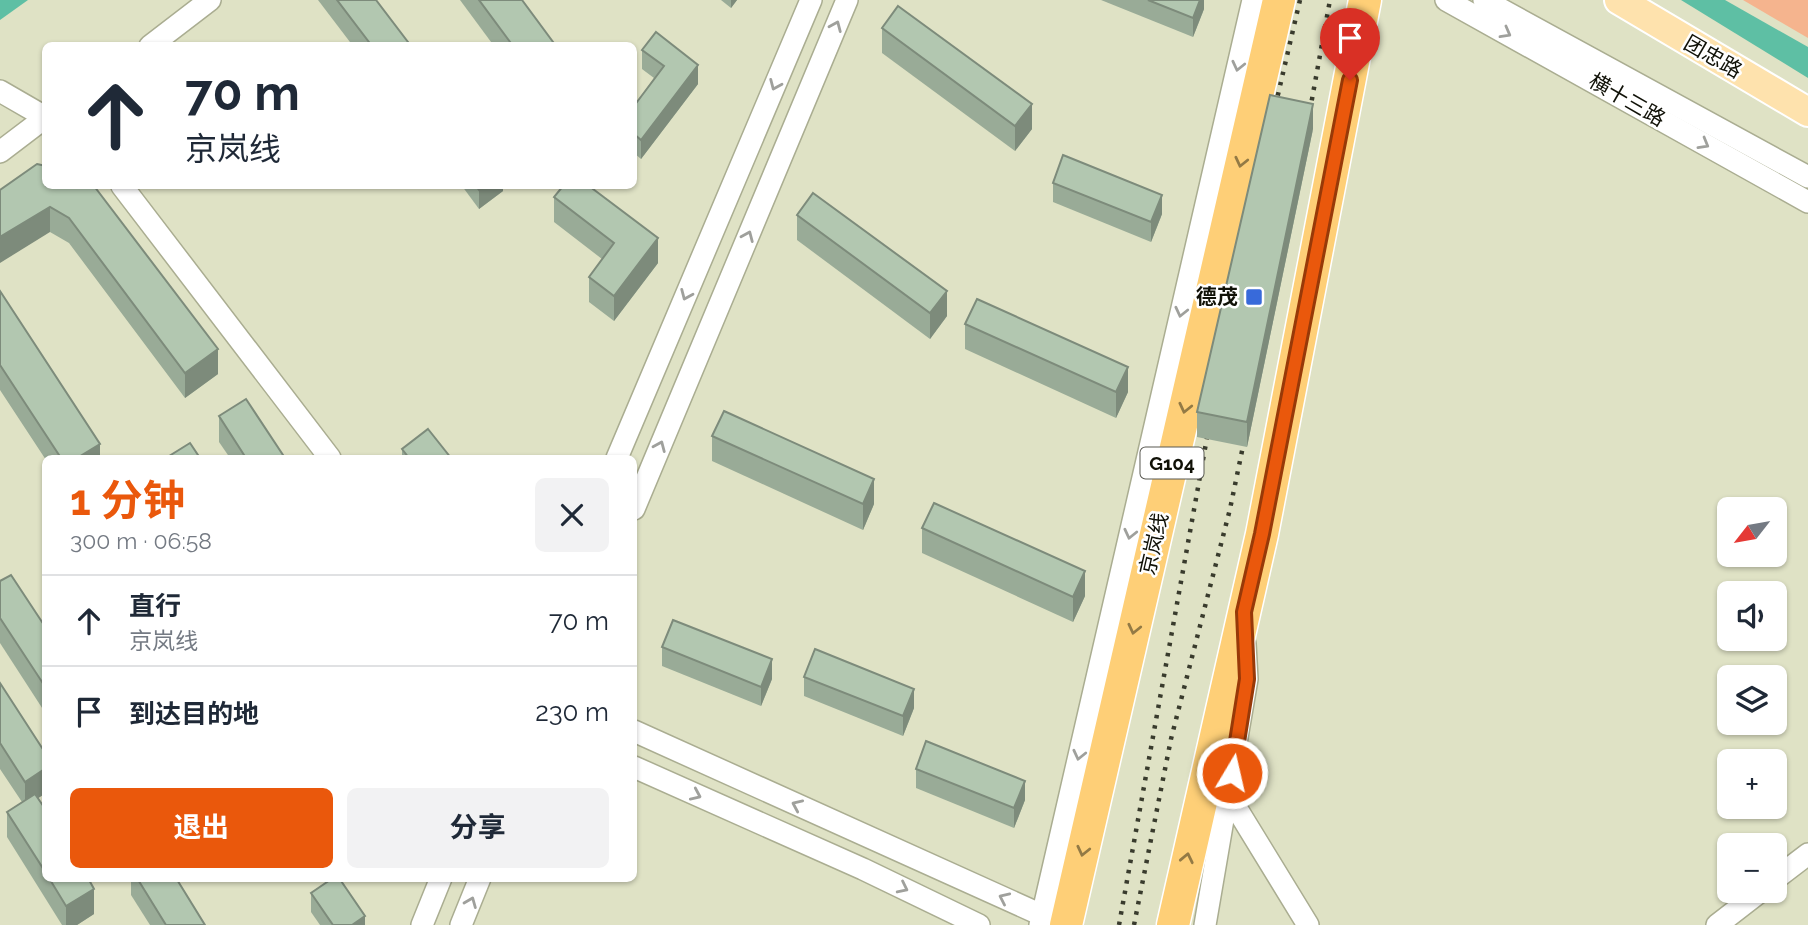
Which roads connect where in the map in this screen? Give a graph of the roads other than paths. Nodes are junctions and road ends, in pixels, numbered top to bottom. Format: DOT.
graph roads {
  1 [pos="210,0"];
  2 [pos="811,0"];
  3 [pos="847,0"];
  4 [pos="1254,0"];
  5 [pos="1279,0"];
  6 [pos="1365,0"];
  7 [pos="1446,0"];
  8 [pos="1484,0"];
  9 [pos="1619,0"];
  10 [pos="155,42"];
  11 [pos="0,91"];
  12 [pos="1808,112"];
  13 [pos="42,115"];
  14 [pos="42,119"];
  15 [pos="0,152"];
  16 [pos="1808,177"];
  17 [pos="124,189"];
  18 [pos="1808,202"];
  19 [pos="328,455"];
  20 [pos="618,455"];
  21 [pos="637,502"];
  22 [pos="1244,612"];
  23 [pos="637,732"];
  24 [pos="637,768"];
  25 [pos="1229,796"];
  26 [pos="1808,854"];
  27 [pos="1787,870"];
  28 [pos="439,882"];
  29 [pos="478,882"];
  30 [pos="1745,903"];
  31 [pos="1056,923"];
  32 [pos="422,925"];
  33 [pos="461,925"];
  34 [pos="979,925"];
  35 [pos="1173,925"];
  36 [pos="1205,925"];
  37 [pos="1308,925"];
  38 [pos="1717,925"];
  1 -- 10 [label="street"];
  2 -- 20 [label="street, one-way"];
  21 -- 3 [label="street, one-way"];
  4 -- 31 [label="street, one-way"];
  5 -- 31 [label="highway, 京岚线 / G104, one-way"];
  6 -- 22 [label="highway"];
  7 -- 18 [label="street, 横十三路, one-way"];
  8 -- 16 [label="street, 横十三路"];
  9 -- 12 [label="main road, 团忠路"];
  11 -- 13 [label="street"];
  14 -- 15 [label="street"];
  17 -- 19 [label="street"];
  22 -- 25 [label="street"];
  35 -- 22 [label="highway, one-way"];
  31 -- 23 [label="street, one-way"];
  24 -- 34 [label="street, one-way"];
  25 -- 36 [label="street"];
  25 -- 37 [label="street"];
  26 -- 27 [label="street"];
  28 -- 32 [label="street"];
  33 -- 29 [label="street, one-way"];
  30 -- 38 [label="street"];
}
